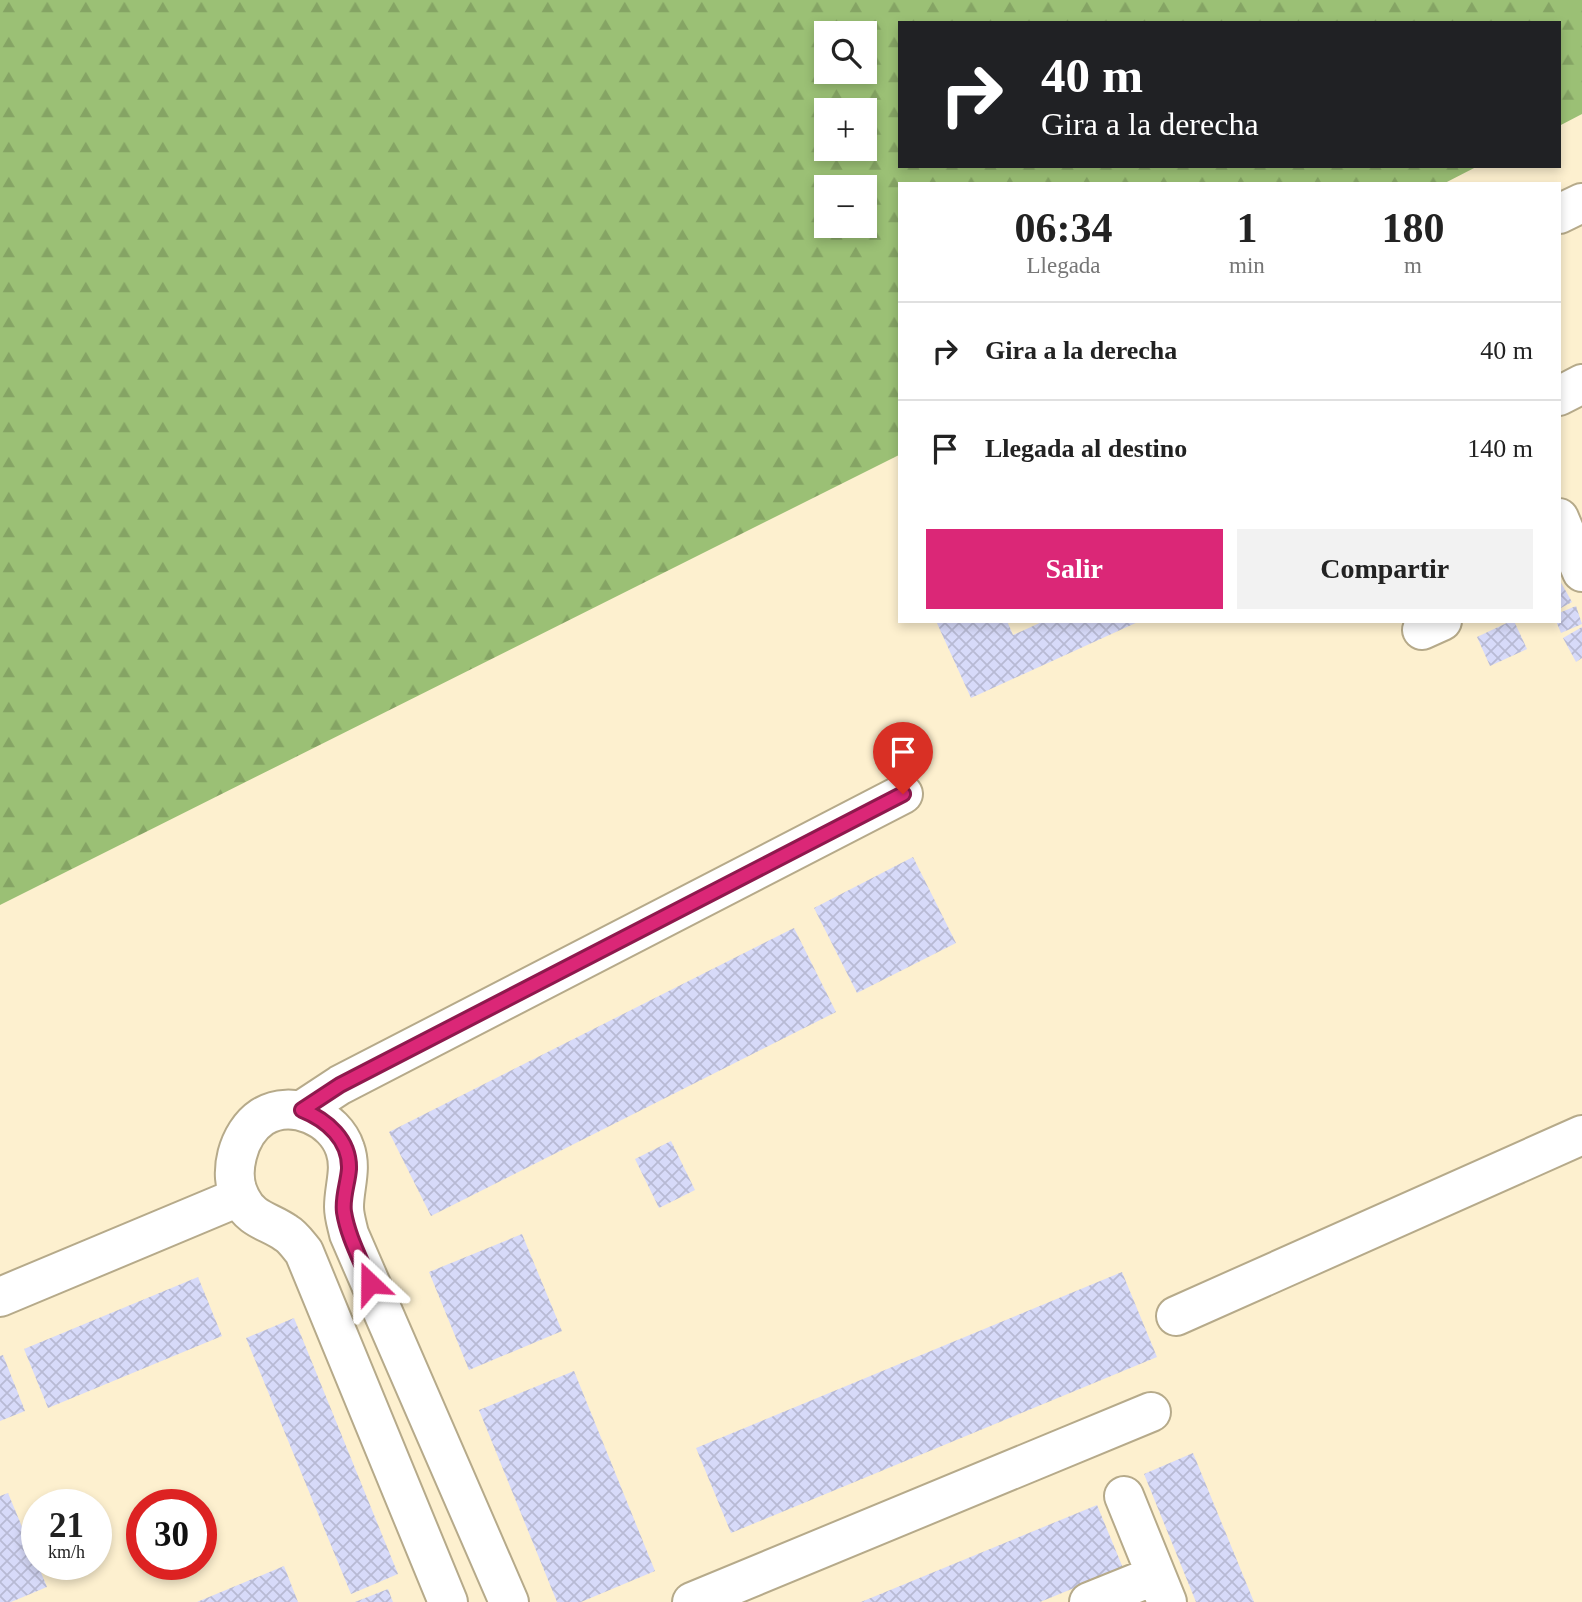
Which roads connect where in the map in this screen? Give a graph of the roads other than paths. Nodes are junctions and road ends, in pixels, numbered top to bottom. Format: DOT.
graph roads {
  1 [pos="1582,203"];
  2 [pos="1561,213"];
  3 [pos="1582,384"];
  4 [pos="1561,395"];
  5 [pos="1561,525"];
  6 [pos="1573,568"];
  7 [pos="903,794"];
  8 [pos="302,1110"];
  9 [pos="1582,1135"];
  10 [pos="239,1197"];
  11 [pos="0,1297"];
  12 [pos="1176,1316"];
  13 [pos="1151,1412"];
  14 [pos="1124,1496"];
  15 [pos="1161,1588"];
  16 [pos="448,1602"];
  17 [pos="509,1602"];
  18 [pos="692,1602"];
  19 [pos="1090,1602"];
  1 -- 2 [label="street"];
  3 -- 4 [label="street"];
  5 -- 6 [label="street"];
  7 -- 8 [label="street"];
  8 -- 10 [label="street"];
  8 -- 17 [label="street"];
  9 -- 12 [label="street"];
  10 -- 11 [label="street"];
  10 -- 16 [label="street"];
  13 -- 18 [label="street"];
  14 -- 15 [label="street"];
  15 -- 19 [label="street"];
}
